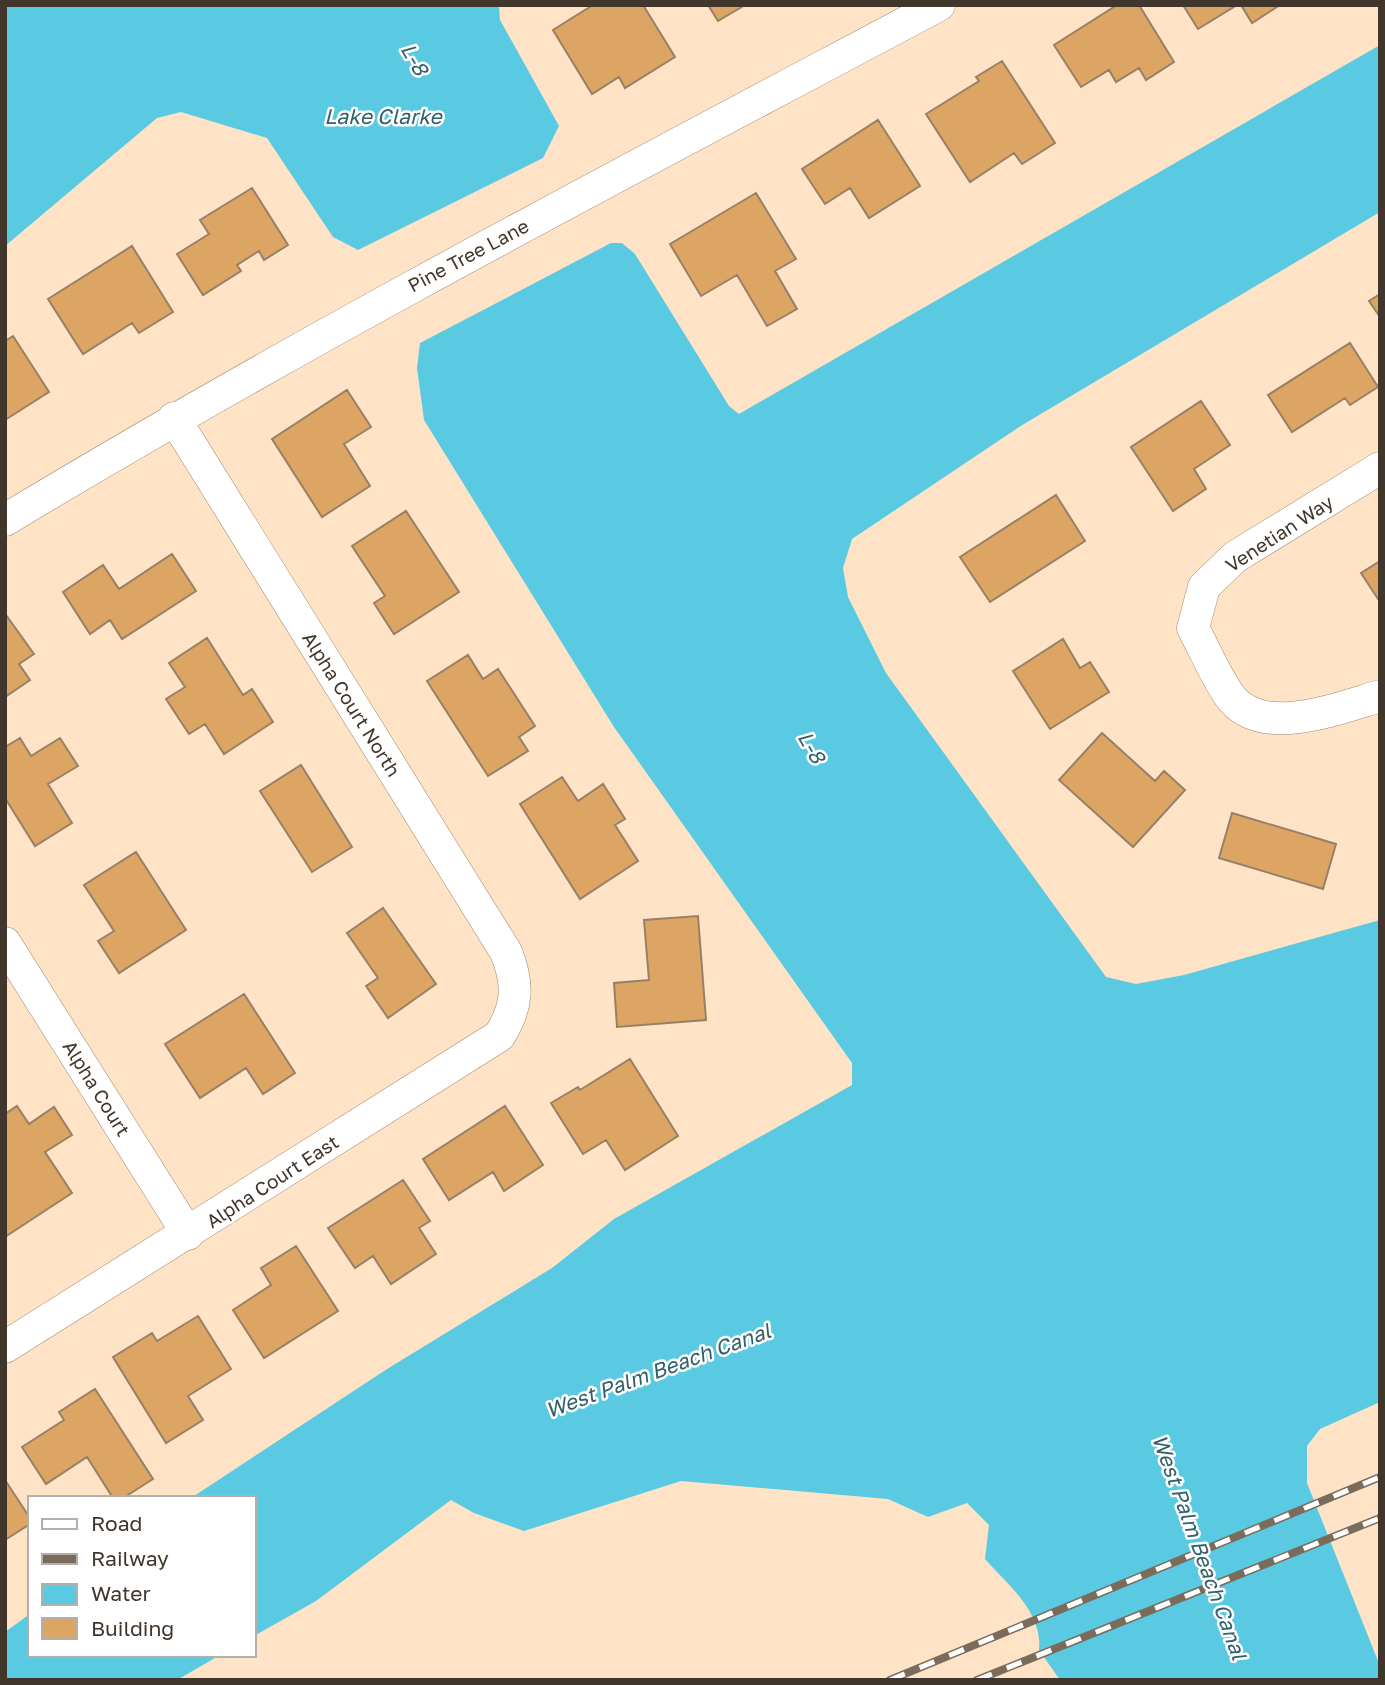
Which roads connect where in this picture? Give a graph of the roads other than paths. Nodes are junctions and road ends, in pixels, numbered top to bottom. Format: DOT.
graph roads {
  1 [pos="939,5"];
  2 [pos="174,418"];
  3 [pos="1380,468"];
  4 [pos="5,520"];
  5 [pos="1380,696"];
  6 [pos="5,943"];
  7 [pos="516,996"];
  8 [pos="188,1234"];
  9 [pos="5,1347"];
  1 -- 2 [label="street, Pine Tree Lane"];
  2 -- 4 [label="street, Pine Tree Lane"];
  2 -- 7 [label="street, Alpha Court North"];
  3 -- 5 [label="street, Venetian Way"];
  6 -- 8 [label="street, Alpha Court"];
  7 -- 8 [label="street, Alpha Court East"];
  8 -- 9 [label="street, Alpha Court East"];
}
